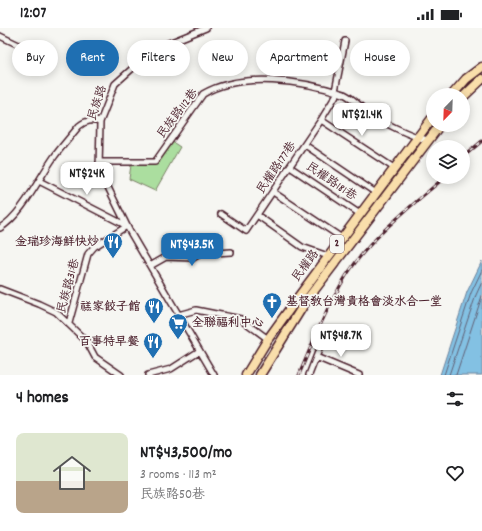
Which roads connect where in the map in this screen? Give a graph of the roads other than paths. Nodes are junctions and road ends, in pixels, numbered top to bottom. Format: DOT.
graph roads {
  1 [pos="206,28"];
  2 [pos="0,36"];
  3 [pos="345,41"];
  4 [pos="12,42"];
  5 [pos="482,67"];
  6 [pos="482,79"];
  7 [pos="458,88"];
  8 [pos="470,90"];
  9 [pos="337,91"];
  10 [pos="321,120"];
  11 [pos="100,122"];
  12 [pos="426,127"];
  13 [pos="434,132"];
  14 [pos="418,138"];
  15 [pos="428,140"];
  16 [pos="426,143"];
  17 [pos="305,145"];
  18 [pos="99,162"];
  19 [pos="290,167"];
  20 [pos="394,168"];
  21 [pos="39,181"];
  22 [pos="273,192"];
  23 [pos="376,193"];
  24 [pos="221,214"];
  25 [pos="360,214"];
  26 [pos="257,215"];
  27 [pos="127,226"];
  28 [pos="0,228"];
  29 [pos="342,238"];
  30 [pos="231,252"];
  31 [pos="328,256"];
  32 [pos="150,266"];
  33 [pos="0,289"];
  34 [pos="178,315"];
  35 [pos="69,323"];
  36 [pos="268,339"];
  37 [pos="322,342"];
  38 [pos="199,351"];
  39 [pos="316,357"];
  40 [pos="121,375"];
  41 [pos="148,375"];
  42 [pos="214,375"];
  43 [pos="246,375"];
  44 [pos="260,375"];
  45 [pos="309,375"];
  46 [pos="359,375"];
  1 -- 11 [label="street, 民族路"];
  2 -- 4 [label="street"];
  3 -- 9 [label="street, 民權路177巷"];
  5 -- 7 [label="main road"];
  6 -- 8 [label="main road"];
  9 -- 10 [label="street, 民權路177巷"];
  9 -- 14 [label="street"];
  9 -- 18 [label="street, 民族路112巷"];
  10 -- 17 [label="street, 民權路177巷"];
  10 -- 20 [label="street"];
  11 -- 18 [label="street, 民族路"];
  11 -- 21 [label="street"];
  12 -- 14 [label="main road, 民權路 / 2"];
  13 -- 15 [label="main road, 民權路 / 2"];
  14 -- 15 [label="street"];
  14 -- 20 [label="main road, 民權路 / 2"];
  16 -- 44 [label="main road, 民權路 / 2"];
  17 -- 19 [label="street, 民權路177巷"];
  17 -- 23 [label="street"];
  18 -- 27 [label="street, 民族路"];
  19 -- 22 [label="street, 民權路177巷"];
  19 -- 25 [label="street, 民權路181巷"];
  20 -- 23 [label="main road, 民權路 / 2"];
  21 -- 27 [label="street"];
  21 -- 28 [label="street"];
  22 -- 26 [label="street, 民權路177巷"];
  22 -- 29 [label="street"];
  23 -- 25 [label="main road, 民權路 / 2"];
  24 -- 26 [label="street, 民權路177巷"];
  25 -- 29 [label="main road, 民權路 / 2"];
  26 -- 31 [label="street"];
  27 -- 32 [label="street, 民族路"];
  27 -- 35 [label="street, 民族路31巷"];
  29 -- 31 [label="main road, 民權路 / 2"];
  30 -- 32 [label="street"];
  31 -- 36 [label="main road, 民權路 / 2"];
  32 -- 34 [label="street, 民族路"];
  33 -- 35 [label="street"];
  34 -- 36 [label="street"];
  34 -- 38 [label="street, 民族路"];
  35 -- 40 [label="street"];
  36 -- 43 [label="main road, 民權路 / 2"];
  37 -- 39 [label="street"];
  38 -- 41 [label="street"];
  38 -- 42 [label="street, 民族路"];
  39 -- 45 [label="street"];
  39 -- 46 [label="street"];
}
